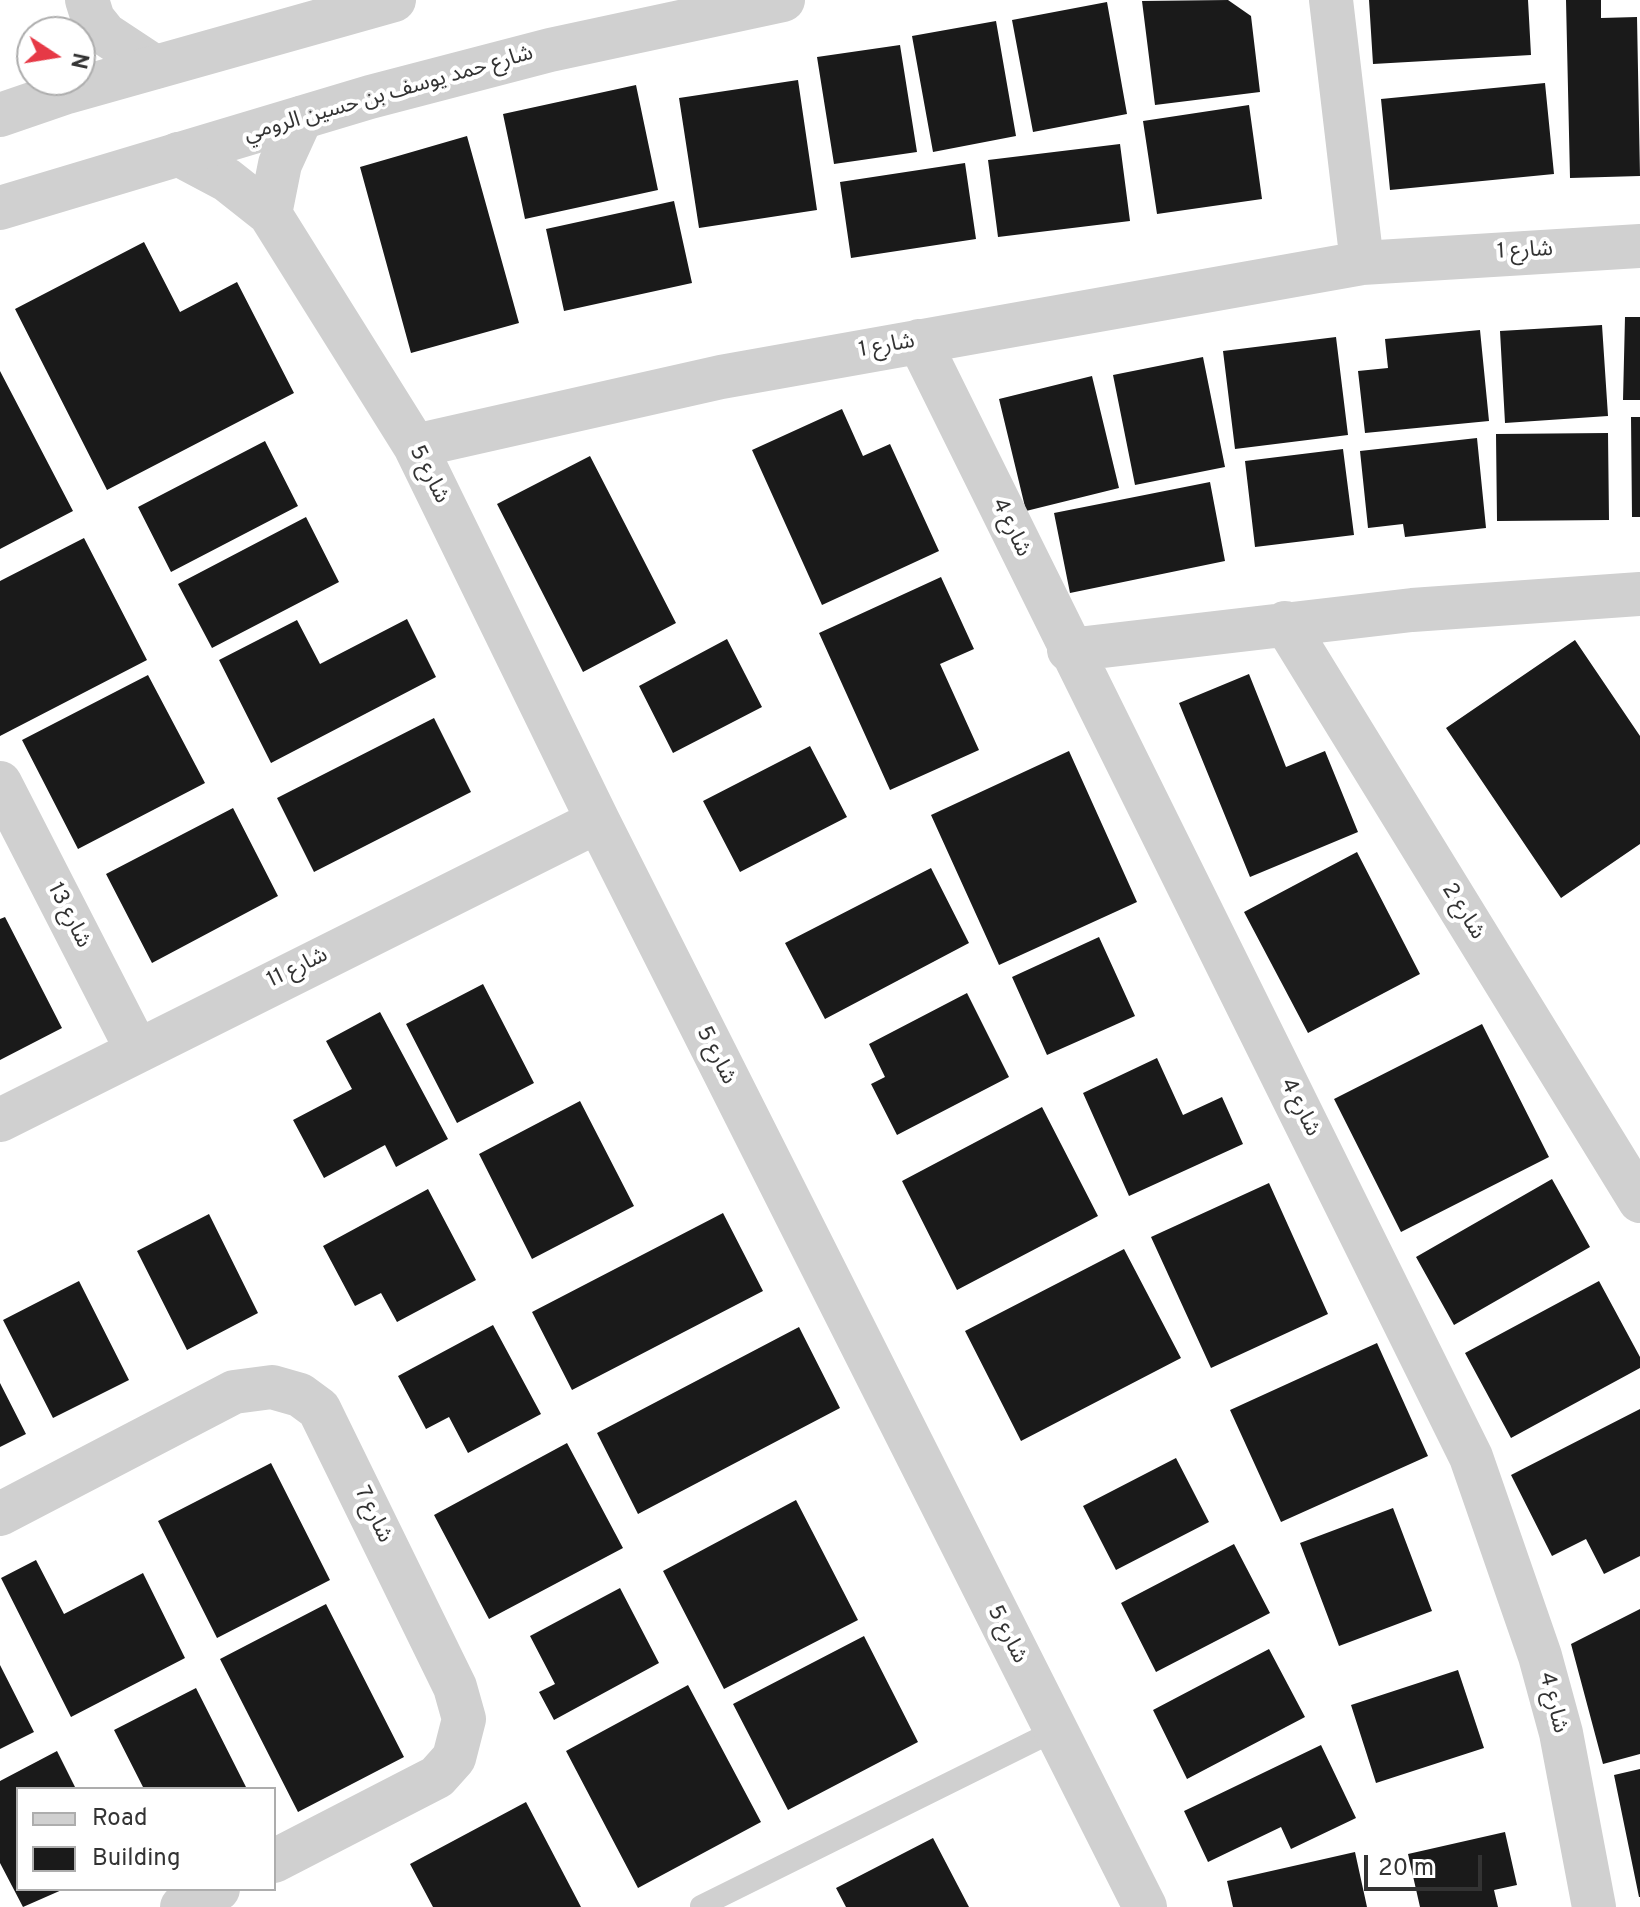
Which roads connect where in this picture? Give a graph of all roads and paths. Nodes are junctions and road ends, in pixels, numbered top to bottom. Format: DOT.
graph roads {
  1 [pos="394,0"];
  2 [pos="783,0"];
  3 [pos="1331,0"];
  4 [pos="96,49"];
  5 [pos="96,54"];
  6 [pos="155,67"];
  7 [pos="23,96"];
  8 [pos="0,115"];
  9 [pos="301,118"];
  10 [pos="178,154"];
  11 [pos="0,208"];
  12 [pos="270,214"];
  13 [pos="1640,246"];
  14 [pos="1362,263"];
  15 [pos="919,341"];
  16 [pos="415,446"];
  17 [pos="1640,594"];
  18 [pos="1285,623"];
  19 [pos="1069,650"];
  20 [pos="0,783"];
  21 [pos="598,821"];
  22 [pos="137,1050"];
  23 [pos="0,1120"];
  24 [pos="1640,1201"];
  25 [pos="0,1514"];
  26 [pos="1054,1731"];
  27 [pos="276,1860"];
  28 [pos="214,1891"];
  29 [pos="701,1906"];
  30 [pos="182,1907"];
  31 [pos="1145,1907"];
  32 [pos="1594,1907"];
  1 -- 6 [label="street"];
  2 -- 9 [label="street, شارع حمد يوسف بن حسين الرومي"];
  3 -- 14 [label="street"];
  4 -- 6 [label="street"];
  5 -- 6 [label="street"];
  7 -- 8 [label="street"];
  9 -- 10 [label="street, شارع حمد يوسف بن حسين الرومي"];
  9 -- 12 [label="street"];
  10 -- 11 [label="street, شارع حمد يوسف بن حسين الرومي"];
  10 -- 12 [label="street, شارع 5"];
  12 -- 16 [label="street, شارع 5"];
  13 -- 14 [label="street, شارع 1"];
  14 -- 15 [label="street, شارع 1"];
  15 -- 16 [label="street, شارع 1"];
  15 -- 19 [label="street, شارع 4"];
  16 -- 21 [label="street, شارع 5"];
  17 -- 18 [label="street"];
  18 -- 19 [label="street"];
  18 -- 24 [label="street, شارع 2"];
  19 -- 32 [label="street, شارع 4"];
  20 -- 22 [label="street, شارع 13"];
  21 -- 22 [label="street, شارع 11"];
  21 -- 26 [label="street, شارع 5"];
  22 -- 23 [label="street, شارع 11"];
  25 -- 27 [label="street, شارع 7"];
  26 -- 29 [label="lane"];
  26 -- 31 [label="street, شارع 5"];
  28 -- 30 [label="street"];
}
